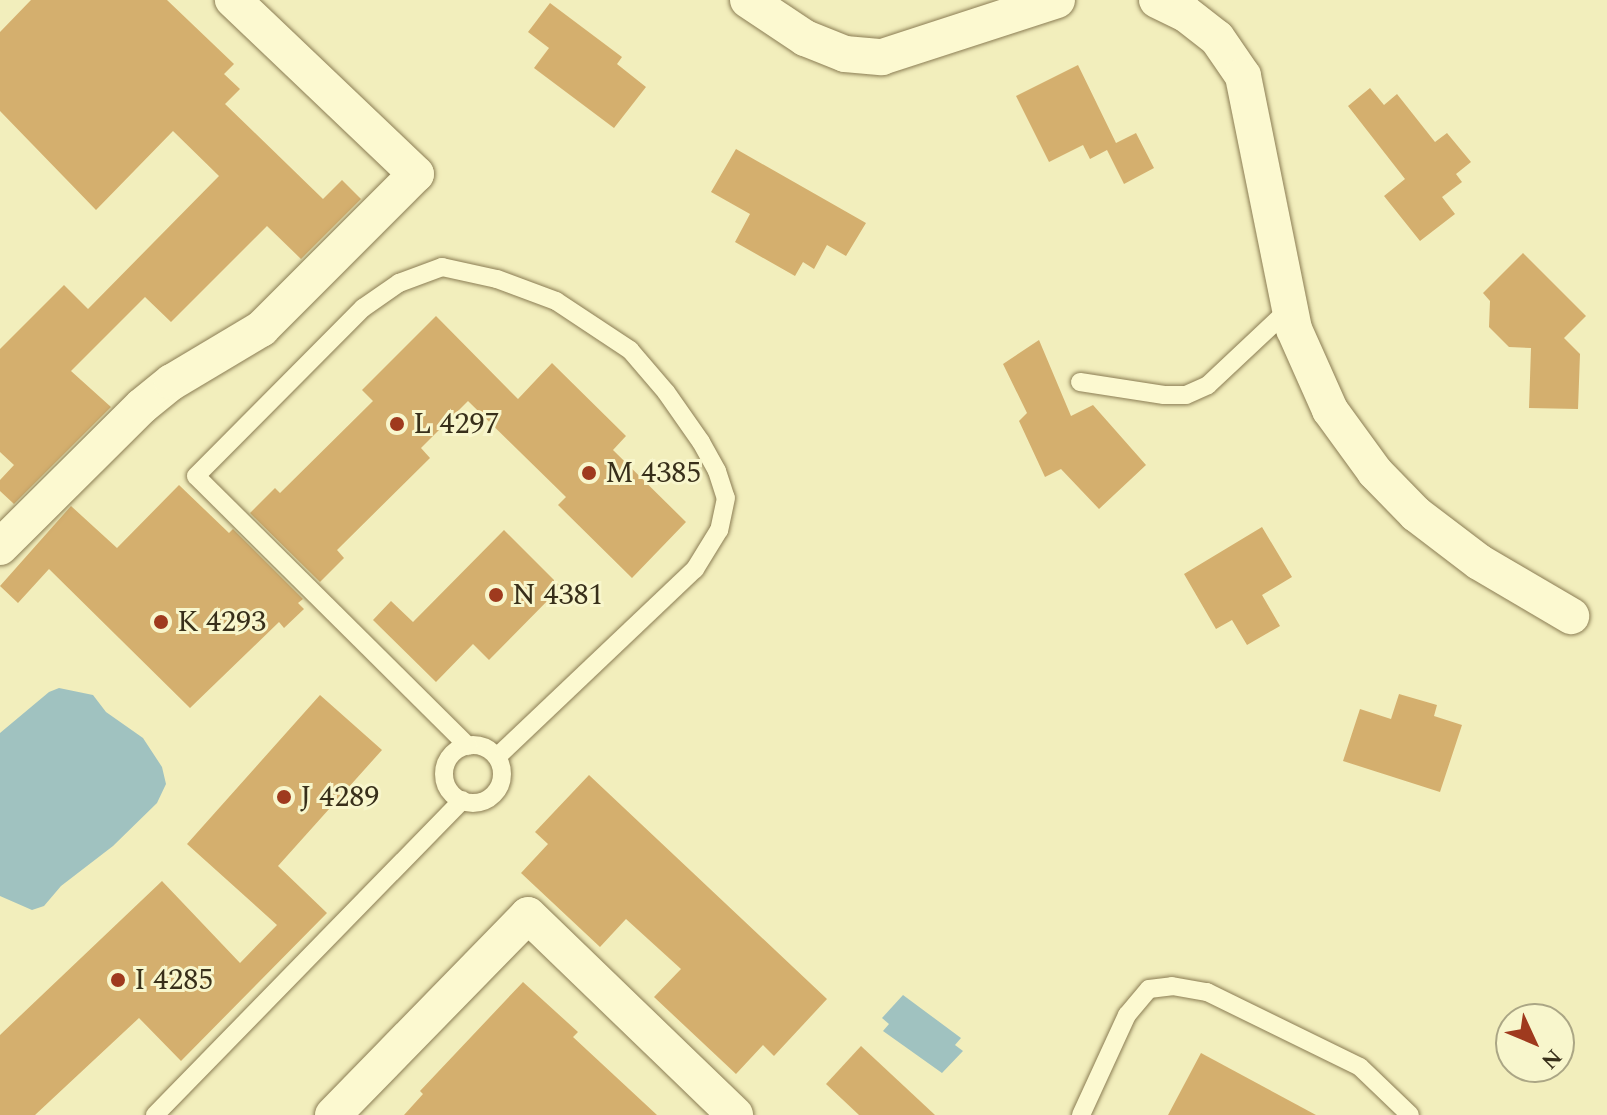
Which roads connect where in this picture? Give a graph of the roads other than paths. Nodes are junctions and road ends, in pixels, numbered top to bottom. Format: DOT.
graph roads {
  1 [pos="233,0"];
  2 [pos="748,0"];
  3 [pos="1057,0"];
  4 [pos="1157,0"];
  5 [pos="1290,308"];
  6 [pos="1080,382"];
  7 [pos="0,547"];
  8 [pos="1571,616"];
  9 [pos="468,746"];
  10 [pos="497,757"];
  11 [pos="462,800"];
  12 [pos="155,1115"];
  13 [pos="333,1115"];
  14 [pos="735,1115"];
  15 [pos="1081,1115"];
  16 [pos="1410,1115"];
  1 -- 7 [label="street"];
  2 -- 3 [label="street"];
  4 -- 5 [label="street"];
  5 -- 6 [label="lane"];
  5 -- 8 [label="street"];
  9 -- 10 [label="lane"];
  9 -- 10 [label="lane"];
  9 -- 11 [label="lane"];
  10 -- 11 [label="lane"];
  11 -- 12 [label="lane"];
  13 -- 14 [label="street"];
  15 -- 16 [label="lane"];
}
